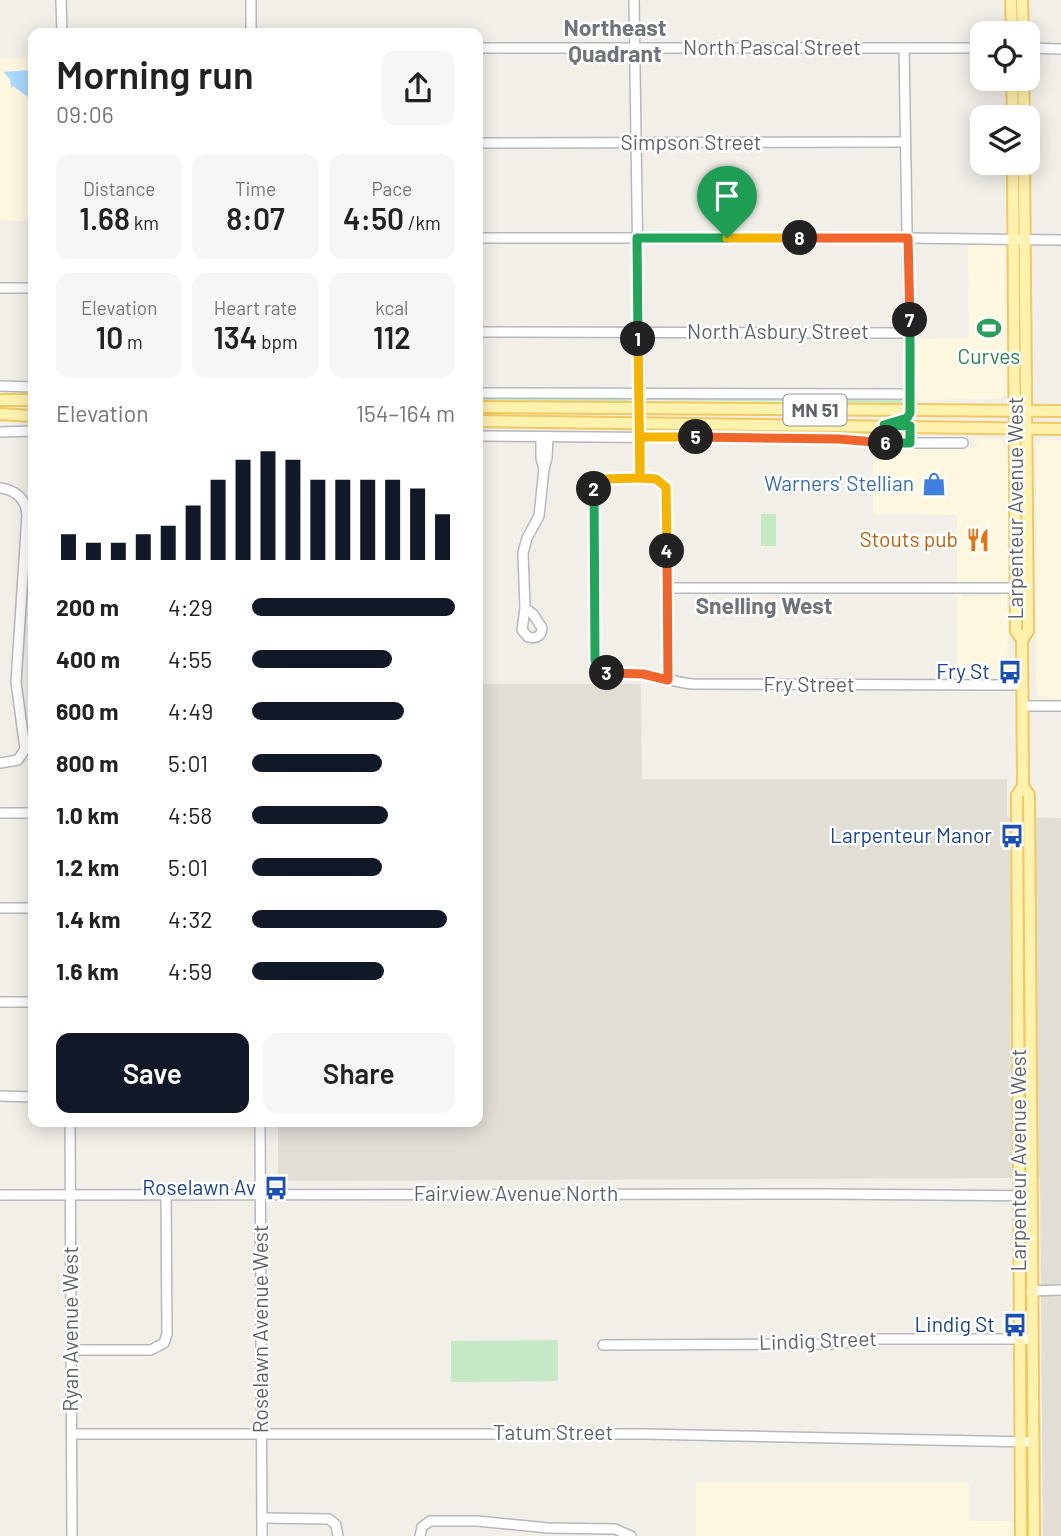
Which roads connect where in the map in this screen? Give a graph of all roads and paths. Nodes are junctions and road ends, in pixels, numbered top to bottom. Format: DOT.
graph roads {
  1 [pos="61,0"];
  2 [pos="251,0"];
  3 [pos="634,0"];
  4 [pos="1012,0"];
  5 [pos="1022,0"];
  6 [pos="1012,21"];
  7 [pos="1023,21"];
  8 [pos="62,28"];
  9 [pos="251,28"];
  10 [pos="483,48"];
  11 [pos="635,48"];
  12 [pos="904,48"];
  13 [pos="970,48"];
  14 [pos="1040,48"];
  15 [pos="1061,49"];
  16 [pos="905,142"];
  17 [pos="483,143"];
  18 [pos="636,143"];
  19 [pos="1014,175"];
  20 [pos="1023,175"];
  21 [pos="483,238"];
  22 [pos="637,238"];
  23 [pos="908,238"];
  24 [pos="1019,239"];
  25 [pos="1061,240"];
  26 [pos="0,288"];
  27 [pos="28,288"];
  28 [pos="483,332"];
  29 [pos="638,332"];
  30 [pos="910,333"];
  31 [pos="0,386"];
  32 [pos="28,387"];
  33 [pos="483,393"];
  34 [pos="638,393"];
  35 [pos="911,394"];
  36 [pos="0,400"];
  37 [pos="28,400"];
  38 [pos="483,407"];
  39 [pos="640,409"];
  40 [pos="910,410"];
  41 [pos="1022,411"];
  42 [pos="1061,411"];
  43 [pos="0,414"];
  44 [pos="28,416"];
  45 [pos="483,421"];
  46 [pos="640,423"];
  47 [pos="884,425"];
  48 [pos="910,426"];
  49 [pos="1022,428"];
  50 [pos="1061,429"];
  51 [pos="28,431"];
  52 [pos="0,432"];
  53 [pos="483,436"];
  54 [pos="545,437"];
  55 [pos="640,437"];
  56 [pos="910,443"];
  57 [pos="963,443"];
  58 [pos="640,478"];
  59 [pos="0,488"];
  60 [pos="667,588"];
  61 [pos="1016,588"];
  62 [pos="1028,588"];
  63 [pos="525,608"];
  64 [pos="1022,640"];
  65 [pos="668,680"];
  66 [pos="1023,685"];
  67 [pos="1023,706"];
  68 [pos="1061,706"];
  69 [pos="0,763"];
  70 [pos="1023,786"];
  71 [pos="0,813"];
  72 [pos="28,813"];
  73 [pos="0,908"];
  74 [pos="28,908"];
  75 [pos="1019,980"];
  76 [pos="1031,980"];
  77 [pos="0,1002"];
  78 [pos="28,1002"];
  79 [pos="0,1096"];
  80 [pos="28,1097"];
  81 [pos="71,1127"];
  82 [pos="260,1127"];
  83 [pos="0,1195"];
  84 [pos="71,1195"];
  85 [pos="260,1195"];
  86 [pos="166,1196"];
  87 [pos="1020,1196"];
  88 [pos="1032,1196"];
  89 [pos="1061,1290"];
  90 [pos="1031,1291"];
  91 [pos="1020,1339"];
  92 [pos="1032,1339"];
  93 [pos="603,1345"];
  94 [pos="71,1350"];
  95 [pos="261,1433"];
  96 [pos="72,1434"];
  97 [pos="1021,1441"];
  98 [pos="1033,1442"];
  99 [pos="262,1518"];
  100 [pos="548,1532"];
  101 [pos="338,1534"];
  102 [pos="420,1535"];
  103 [pos="72,1536"];
  104 [pos="262,1536"];
  105 [pos="631,1536"];
  106 [pos="1021,1536"];
  107 [pos="1034,1536"];
  1 -- 8 [label="street"];
  2 -- 9 [label="street"];
  3 -- 11 [label="street"];
  4 -- 6 [label="main road"];
  5 -- 7 [label="main road"];
  10 -- 11 [label="street, North Pascal Street"];
  11 -- 12 [label="street, North Pascal Street"];
  11 -- 18 [label="street"];
  12 -- 13 [label="street, North Pascal Street"];
  12 -- 16 [label="street"];
  14 -- 15 [label="street"];
  16 -- 18 [label="street, Simpson Street"];
  16 -- 23 [label="street"];
  17 -- 18 [label="street, Simpson Street"];
  18 -- 22 [label="street"];
  19 -- 24 [label="main road, Larpenteur Avenue West"];
  20 -- 24 [label="main road, Larpenteur Avenue West"];
  21 -- 22 [label="street"];
  22 -- 23 [label="street"];
  22 -- 29 [label="street"];
  23 -- 24 [label="street"];
  23 -- 30 [label="street"];
  24 -- 25 [label="street"];
  24 -- 41 [label="main road, Larpenteur Avenue West"];
  26 -- 27 [label="street"];
  28 -- 29 [label="street, North Asbury Street"];
  29 -- 30 [label="street, North Asbury Street"];
  29 -- 34 [label="street"];
  30 -- 35 [label="street"];
  31 -- 32 [label="street"];
  33 -- 34 [label="street"];
  34 -- 35 [label="street"];
  34 -- 39 [label="street"];
  35 -- 40 [label="street"];
  36 -- 37 [label="main road"];
  38 -- 39 [label="main road, MN 51"];
  39 -- 40 [label="main road, MN 51"];
  39 -- 46 [label="street"];
  40 -- 41 [label="main road, MN 51"];
  40 -- 47 [label="main road"];
  41 -- 42 [label="main road, MN 51"];
  41 -- 49 [label="main road, Larpenteur Avenue West"];
  43 -- 44 [label="main road"];
  45 -- 46 [label="main road, MN 51"];
  46 -- 47 [label="main road, MN 51"];
  46 -- 55 [label="street"];
  47 -- 48 [label="main road, MN 51"];
  48 -- 49 [label="main road, MN 51"];
  48 -- 56 [label="street"];
  49 -- 50 [label="main road, MN 51"];
  49 -- 61 [label="main road, Larpenteur Avenue West"];
  49 -- 62 [label="main road, Larpenteur Avenue West"];
  51 -- 52 [label="street"];
  53 -- 54 [label="street"];
  54 -- 55 [label="street"];
  54 -- 63 [label="street"];
  55 -- 56 [label="street"];
  55 -- 58 [label="street"];
  56 -- 57 [label="street"];
  58 -- 60 [label="street"];
  58 -- 65 [label="street, Fry Street"];
  59 -- 69 [label="street"];
  60 -- 61 [label="street"];
  60 -- 65 [label="street"];
  61 -- 62 [label="street"];
  61 -- 64 [label="main road, Larpenteur Avenue West"];
  62 -- 64 [label="main road, Larpenteur Avenue West"];
  64 -- 66 [label="main road, Larpenteur Avenue West"];
  65 -- 66 [label="street, Fry Street"];
  66 -- 67 [label="main road, Larpenteur Avenue West"];
  67 -- 68 [label="street"];
  67 -- 70 [label="main road, Larpenteur Avenue West"];
  70 -- 75 [label="main road, Larpenteur Avenue West"];
  70 -- 76 [label="main road, Larpenteur Avenue West"];
  71 -- 72 [label="street"];
  73 -- 74 [label="street"];
  75 -- 76 [label="main road"];
  75 -- 87 [label="main road, Larpenteur Avenue West"];
  76 -- 88 [label="main road, Larpenteur Avenue West"];
  77 -- 78 [label="street"];
  79 -- 80 [label="street"];
  81 -- 84 [label="street, Ryan Avenue West"];
  82 -- 85 [label="street, Roselawn Avenue West"];
  83 -- 84 [label="street, Fairview Avenue North"];
  84 -- 86 [label="street, Fairview Avenue North"];
  84 -- 94 [label="street, Ryan Avenue West"];
  85 -- 86 [label="street, Fairview Avenue North"];
  85 -- 87 [label="street, Fairview Avenue North"];
  85 -- 95 [label="street, Roselawn Avenue West"];
  86 -- 94 [label="street"];
  87 -- 88 [label="street, Fairview Avenue North"];
  87 -- 91 [label="main road, Larpenteur Avenue West"];
  88 -- 90 [label="main road, Larpenteur Avenue West"];
  89 -- 90 [label="street"];
  90 -- 92 [label="main road, Larpenteur Avenue West"];
  91 -- 92 [label="street, Lindig Street"];
  91 -- 93 [label="street, Lindig Street"];
  91 -- 97 [label="main road, Larpenteur Avenue West"];
  92 -- 98 [label="main road, Larpenteur Avenue West"];
  94 -- 96 [label="street, Ryan Avenue West"];
  95 -- 96 [label="street, Tatum Street"];
  95 -- 97 [label="street, Tatum Street"];
  95 -- 99 [label="street, Roselawn Avenue West"];
  96 -- 103 [label="street, Ryan Avenue West"];
  97 -- 98 [label="street, Tatum Street"];
  97 -- 106 [label="main road, Larpenteur Avenue West"];
  98 -- 107 [label="main road, Larpenteur Avenue West"];
  99 -- 101 [label="street"];
  99 -- 104 [label="street, Roselawn Avenue West"];
  100 -- 102 [label="street"];
  100 -- 105 [label="street"];
}
